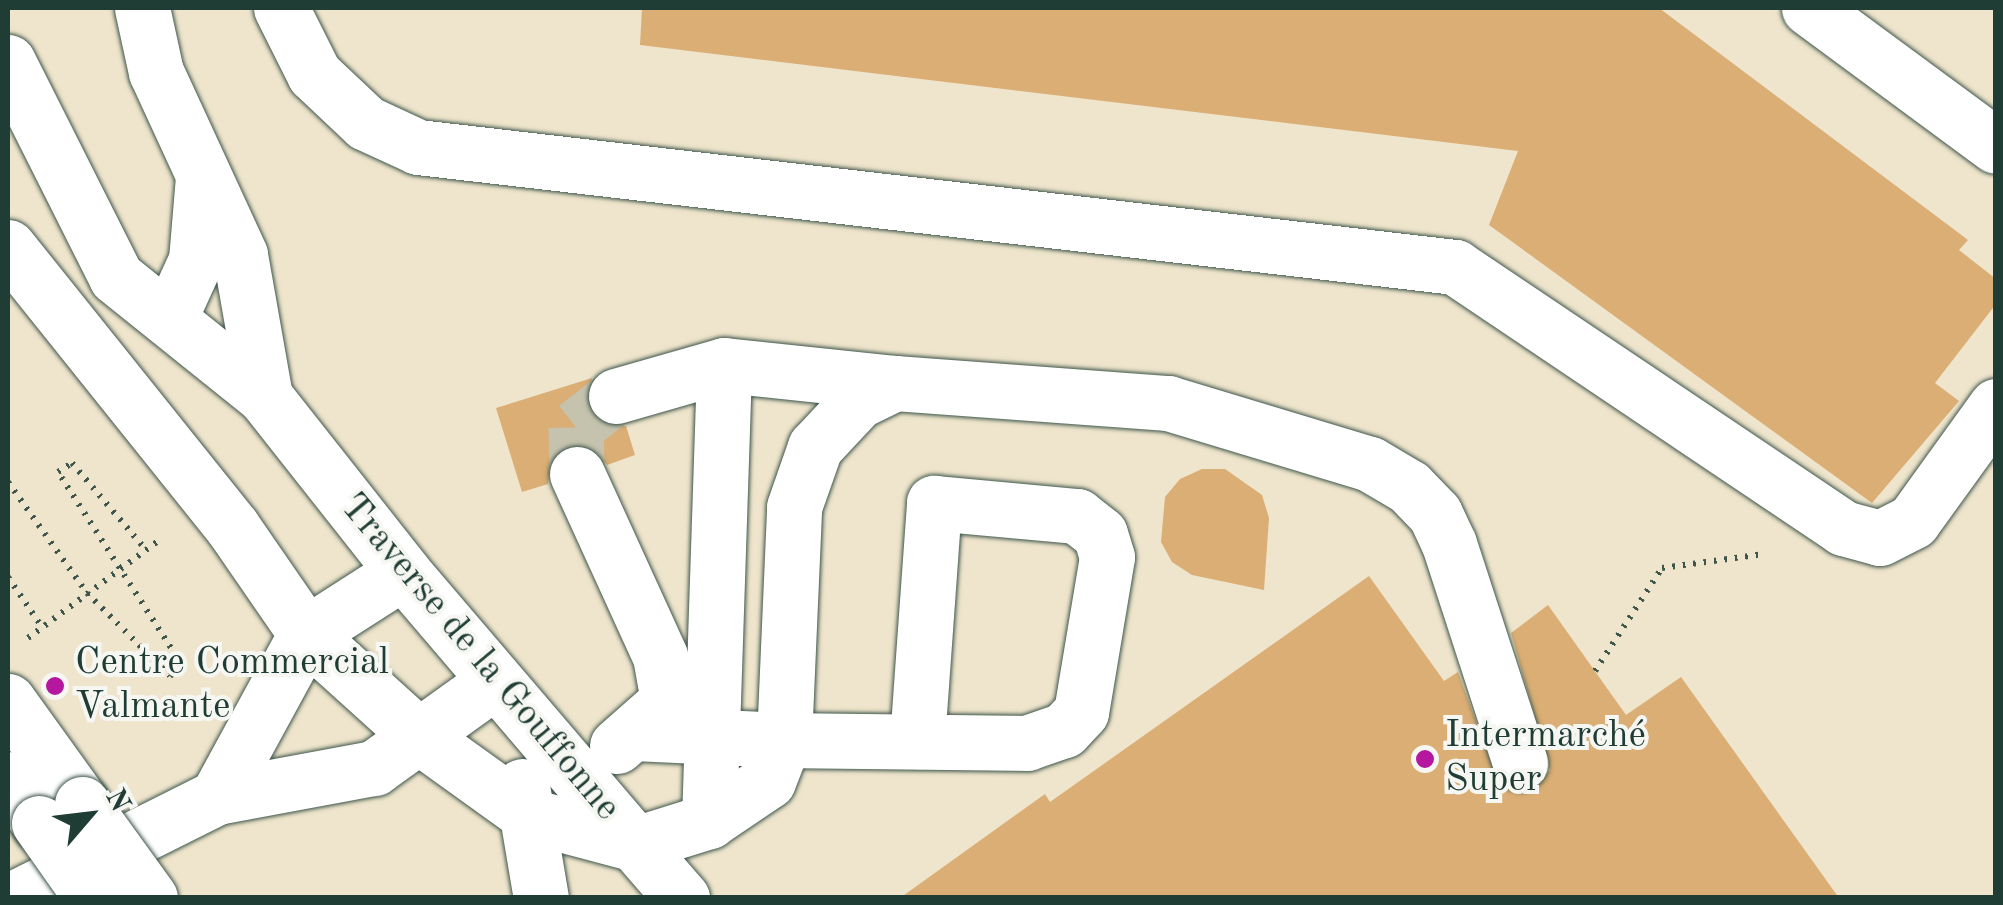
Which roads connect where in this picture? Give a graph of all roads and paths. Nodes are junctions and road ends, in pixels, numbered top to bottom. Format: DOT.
graph roads {
  1 [pos="142,8"];
  2 [pos="280,8"];
  3 [pos="1810,8"];
  4 [pos="8,62"];
  5 [pos="1996,146"];
  6 [pos="204,169"];
  7 [pos="8,244"];
  8 [pos="116,277"];
  9 [pos="169,319"];
  10 [pos="724,365"];
  11 [pos="894,384"];
  12 [pos="616,396"];
  13 [pos="265,397"];
  14 [pos="1996,406"];
  15 [pos="577,474"];
  16 [pos="8,482"];
  17 [pos="1756,560"];
  18 [pos="124,567"];
  19 [pos="403,572"];
  20 [pos="8,577"];
  21 [pos="87,594"];
  22 [pos="306,634"];
  23 [pos="1594,671"];
  24 [pos="495,682"];
  25 [pos="8,702"];
  26 [pos="634,733"];
  27 [pos="714,736"];
  28 [pos="420,738"];
  29 [pos="784,740"];
  30 [pos="917,740"];
  31 [pos="1520,762"];
  32 [pos="579,776"];
  33 [pos="8,779"];
  34 [pos="217,796"];
  35 [pos="60,814"];
  36 [pos="530,816"];
  37 [pos="709,821"];
  38 [pos="635,844"];
  39 [pos="15,898"];
  40 [pos="92,898"];
  41 [pos="150,898"];
  42 [pos="541,898"];
  43 [pos="682,898"];
  1 -- 6 [label="street"];
  2 -- 14 [label="street"];
  3 -- 5 [label="street"];
  4 -- 8 [label="street, Traverse de la Gouffonne"];
  6 -- 9 [label="street"];
  6 -- 13 [label="street"];
  7 -- 8 [label="street"];
  7 -- 22 [label="street, Traverse de la Gouffonne"];
  8 -- 9 [label="street, Traverse de la Gouffonne"];
  9 -- 13 [label="street, Traverse de la Gouffonne"];
  10 -- 11 [label="street"];
  10 -- 12 [label="street"];
  10 -- 27 [label="street"];
  11 -- 29 [label="street"];
  11 -- 31 [label="street"];
  13 -- 19 [label="street, Traverse de la Gouffonne"];
  15 -- 26 [label="street"];
  16 -- 21 [label="path"];
  17 -- 23 [label="path"];
  18 -- 18 [label="path"];
  18 -- 21 [label="path"];
  18 -- 21 [label="path"];
  19 -- 22 [label="street"];
  19 -- 24 [label="street, Traverse de la Gouffonne"];
  20 -- 21 [label="path"];
  22 -- 28 [label="street, Traverse de la Gouffonne"];
  22 -- 34 [label="street"];
  24 -- 28 [label="street"];
  24 -- 32 [label="street, Traverse de la Gouffonne"];
  24 -- 36 [label="street"];
  25 -- 35 [label="street"];
  26 -- 27 [label="street"];
  26 -- 32 [label="street"];
  27 -- 29 [label="street"];
  27 -- 37 [label="street"];
  28 -- 34 [label="street"];
  28 -- 36 [label="street, Traverse de la Gouffonne"];
  29 -- 30 [label="street"];
  29 -- 37 [label="street"];
  30 -- 30 [label="street"];
  32 -- 38 [label="street, Traverse de la Gouffonne"];
  33 -- 35 [label="street"];
  34 -- 39 [label="street"];
  35 -- 40 [label="street, bridge"];
  35 -- 41 [label="street, bridge"];
  36 -- 38 [label="street, Traverse de la Gouffonne"];
  36 -- 42 [label="street"];
  37 -- 38 [label="street"];
  38 -- 43 [label="street"];
}
